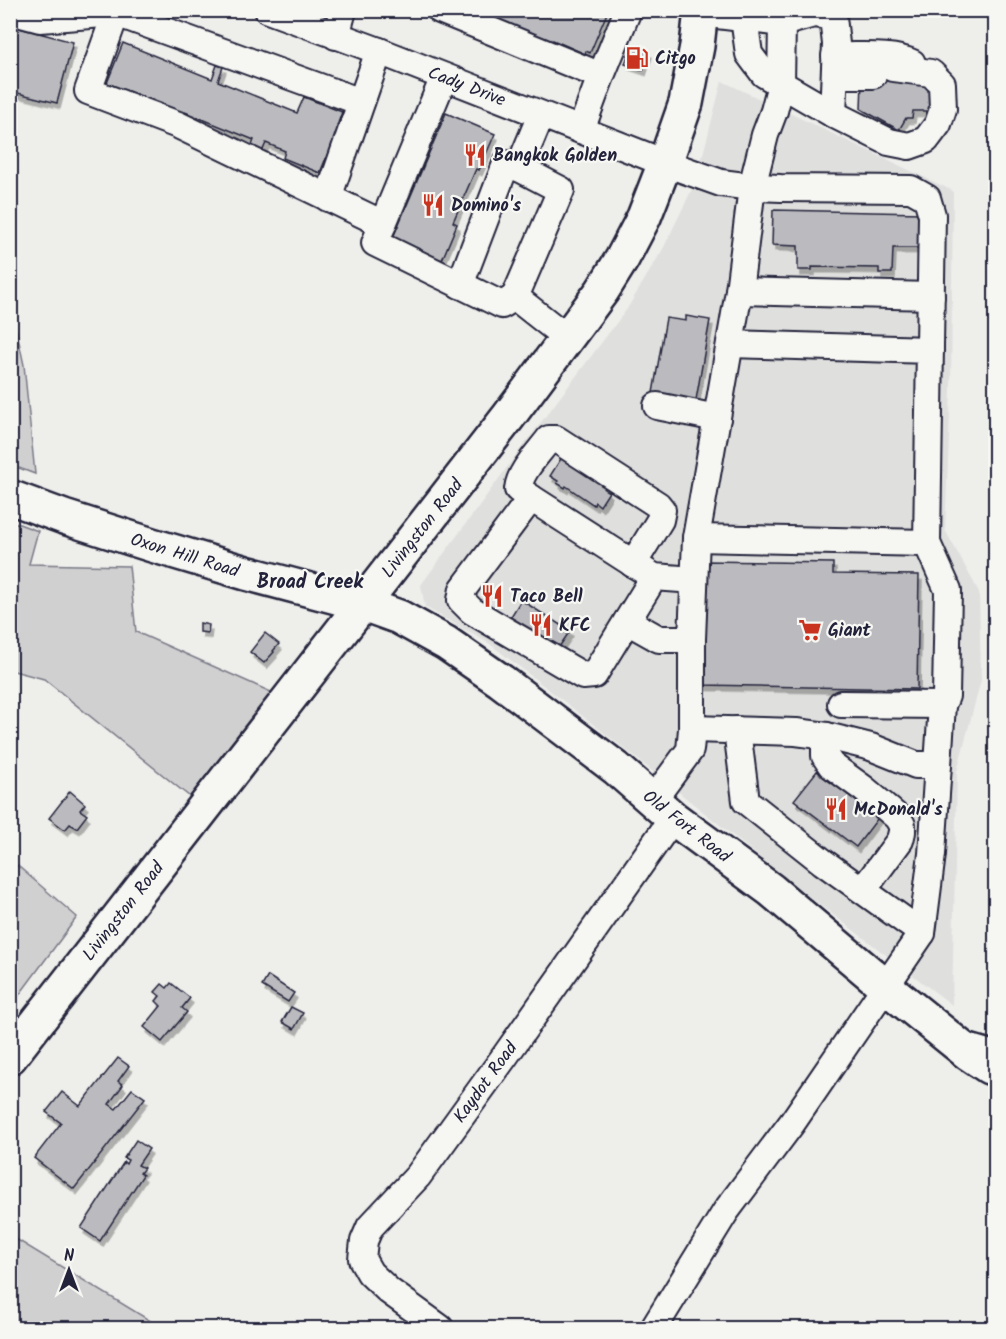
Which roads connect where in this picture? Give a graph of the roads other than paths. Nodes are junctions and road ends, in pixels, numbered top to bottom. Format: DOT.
graph roads {
  1 [pos="268,10"];
  2 [pos="344,10"];
  3 [pos="628,10"];
  4 [pos="442,11"];
  5 [pos="10,12"];
  6 [pos="117,12"];
  7 [pos="701,12"];
  8 [pos="832,14"];
  9 [pos="474,17"];
  10 [pos="744,18"];
  11 [pos="782,23"];
  12 [pos="336,36"];
  13 [pos="379,51"];
  14 [pos="835,66"];
  15 [pos="931,73"];
  16 [pos="601,76"];
  17 [pos="444,77"];
  18 [pos="781,84"];
  19 [pos="361,102"];
  20 [pos="834,114"];
  21 [pos="541,115"];
  22 [pos="581,130"];
  23 [pos="665,163"];
  24 [pos="519,168"];
  25 [pos="752,187"];
  26 [pos="328,198"];
  27 [pos="383,224"];
  28 [pos="460,285"];
  29 [pos="740,291"];
  30 [pos="931,296"];
  31 [pos="515,297"];
  32 [pos="567,338"];
  33 [pos="730,344"];
  34 [pos="930,350"];
  35 [pos="657,406"];
  36 [pos="717,418"];
  37 [pos="10,497"];
  38 [pos="531,498"];
  39 [pos="696,538"];
  40 [pos="927,543"];
  41 [pos="643,570"];
  42 [pos="694,580"];
  43 [pos="363,604"];
  44 [pos="627,621"];
  45 [pos="692,639"];
  46 [pos="841,704"];
  47 [pos="942,705"];
  48 [pos="692,729"];
  49 [pos="737,730"];
  50 [pos="827,736"];
  51 [pos="938,765"];
  52 [pos="663,809"];
  53 [pos="863,890"];
  54 [pos="922,933"];
  55 [pos="885,986"];
  56 [pos="965,1050"];
  57 [pos="10,1057"];
  58 [pos="996,1059"];
  59 [pos="996,1071"];
  60 [pos="440,1329"];
  61 [pos="654,1329"];
  1 -- 12 [label="street, Cady Drive"];
  2 -- 12 [label="street"];
  3 -- 16 [label="street"];
  4 -- 9 [label="street"];
  5 -- 6 [label="street"];
  6 -- 19 [label="street"];
  6 -- 26 [label="street"];
  7 -- 10 [label="street"];
  7 -- 23 [label="main road, Livingston Road"];
  8 -- 11 [label="street"];
  8 -- 14 [label="street"];
  9 -- 16 [label="street"];
  10 -- 11 [label="street"];
  10 -- 18 [label="street"];
  11 -- 18 [label="street, Kaydot Road"];
  12 -- 13 [label="street, Cady Drive"];
  13 -- 17 [label="street, Cady Drive"];
  13 -- 19 [label="street"];
  14 -- 15 [label="street"];
  14 -- 15 [label="street"];
  14 -- 20 [label="street"];
  15 -- 20 [label="street"];
  16 -- 22 [label="street"];
  17 -- 21 [label="street, Cady Drive"];
  17 -- 27 [label="street"];
  18 -- 20 [label="street"];
  18 -- 25 [label="street, Kaydot Road"];
  19 -- 26 [label="street"];
  21 -- 22 [label="street, Cady Drive"];
  21 -- 24 [label="street"];
  22 -- 23 [label="street, Cady Drive"];
  23 -- 25 [label="street, Cady Drive"];
  23 -- 32 [label="main road, Livingston Road"];
  24 -- 28 [label="street"];
  24 -- 31 [label="street"];
  25 -- 29 [label="street, Kaydot Road"];
  25 -- 30 [label="street, Cady Drive"];
  26 -- 27 [label="street"];
  27 -- 28 [label="street"];
  28 -- 31 [label="street"];
  29 -- 30 [label="street"];
  29 -- 33 [label="street, Kaydot Road"];
  30 -- 34 [label="street"];
  31 -- 32 [label="street"];
  32 -- 43 [label="main road, Livingston Road"];
  33 -- 34 [label="street"];
  33 -- 36 [label="street, Kaydot Road"];
  34 -- 40 [label="street"];
  35 -- 36 [label="street"];
  36 -- 39 [label="street, Kaydot Road"];
  37 -- 43 [label="main road, Oxon Hill Road"];
  38 -- 41 [label="street"];
  38 -- 41 [label="street"];
  38 -- 44 [label="street"];
  39 -- 40 [label="street"];
  39 -- 42 [label="street, Kaydot Road"];
  40 -- 47 [label="street"];
  41 -- 42 [label="street"];
  41 -- 44 [label="street"];
  42 -- 45 [label="street, Kaydot Road"];
  43 -- 52 [label="main road, Old Fort Road"];
  43 -- 57 [label="main road, Livingston Road"];
  44 -- 45 [label="street"];
  45 -- 48 [label="street, Kaydot Road"];
  46 -- 47 [label="street"];
  47 -- 51 [label="street"];
  48 -- 49 [label="street"];
  48 -- 52 [label="street, Kaydot Road"];
  49 -- 50 [label="street"];
  49 -- 53 [label="street"];
  50 -- 51 [label="street"];
  50 -- 53 [label="street"];
  51 -- 54 [label="street"];
  52 -- 55 [label="main road, Old Fort Road"];
  52 -- 60 [label="street, Kaydot Road"];
  53 -- 54 [label="street"];
  54 -- 55 [label="street"];
  55 -- 56 [label="main road, Old Fort Road"];
  55 -- 61 [label="street"];
  56 -- 58 [label="main road"];
  56 -- 59 [label="main road, Old Fort Road"];
}
